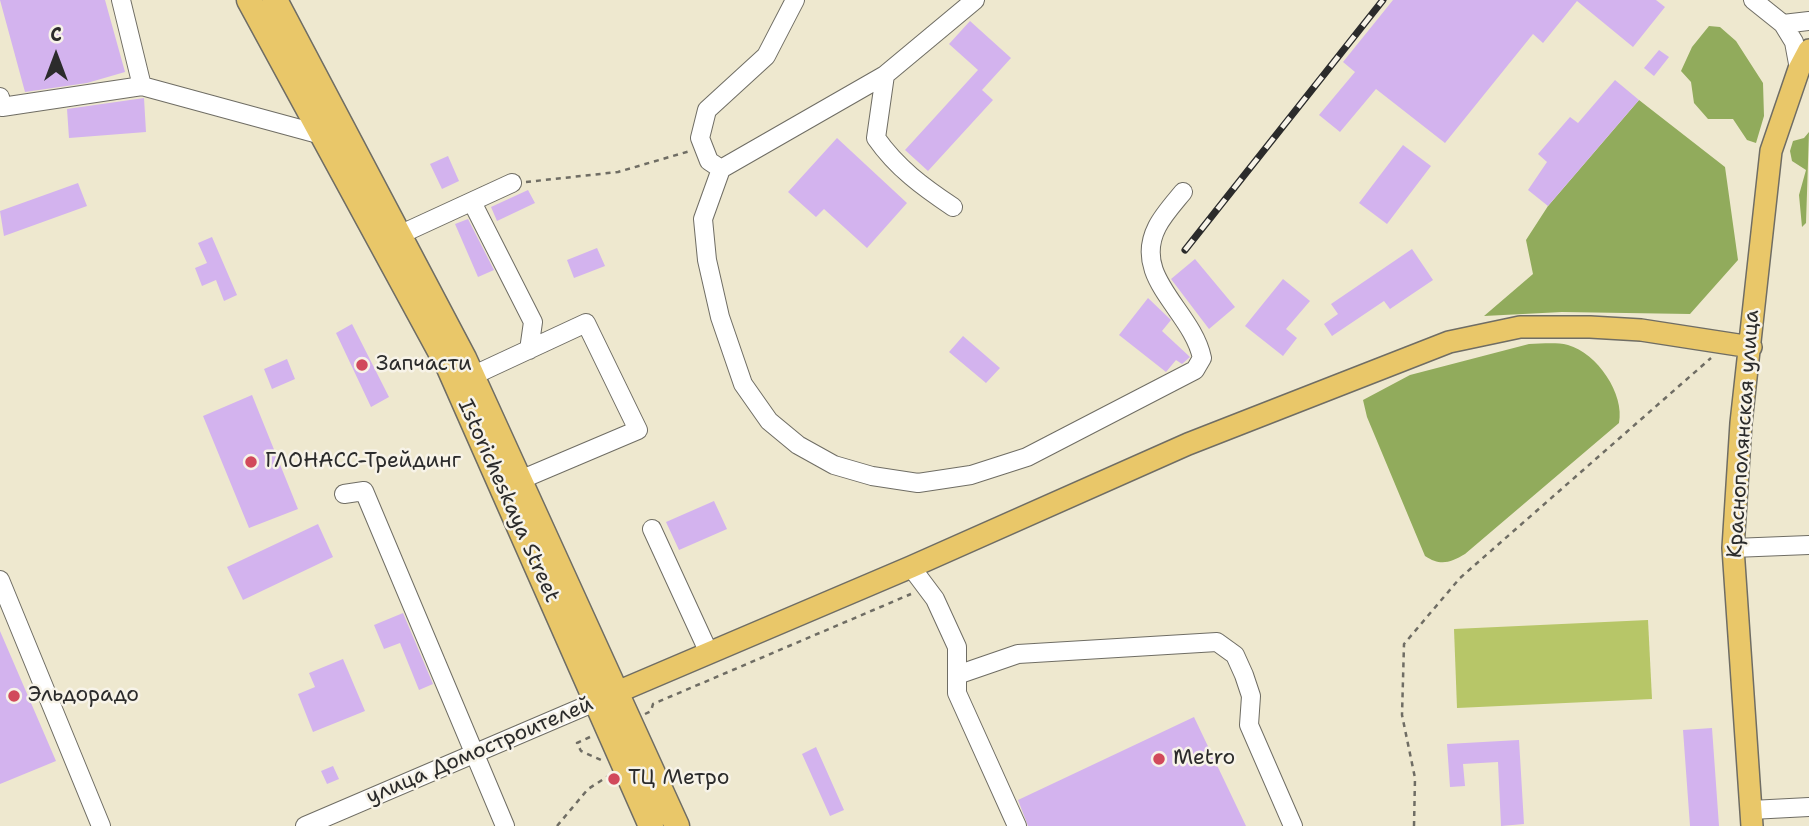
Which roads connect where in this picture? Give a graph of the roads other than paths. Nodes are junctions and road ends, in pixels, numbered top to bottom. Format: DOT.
graph roads {
  1 [pos="121,0"];
  2 [pos="795,0"];
  3 [pos="975,0"];
  4 [pos="1753,0"];
  5 [pos="255,1"];
  6 [pos="1809,21"];
  7 [pos="1783,24"];
  8 [pos="1804,59"];
  9 [pos="885,75"];
  10 [pos="142,86"];
  11 [pos="0,97"];
  12 [pos="322,135"];
  13 [pos="721,169"];
  14 [pos="512,183"];
  15 [pos="1183,192"];
  16 [pos="472,202"];
  17 [pos="953,207"];
  18 [pos="399,235"];
  19 [pos="1751,347"];
  20 [pos="529,350"];
  21 [pos="472,376"];
  22 [pos="520,480"];
  23 [pos="345,494"];
  24 [pos="652,529"];
  25 [pos="1809,545"];
  26 [pos="1733,548"];
  27 [pos="911,567"];
  28 [pos="0,580"];
  29 [pos="709,653"];
  30 [pos="957,675"];
  31 [pos="606,697"];
  32 [pos="618,725"];
  33 [pos="474,753"];
  34 [pos="1809,807"];
  35 [pos="1751,818"];
  36 [pos="101,826"];
  37 [pos="305,826"];
  38 [pos="505,826"];
  39 [pos="651,826"];
  40 [pos="677,826"];
  41 [pos="1017,826"];
  42 [pos="1293,826"];
  1 -- 10 [label="street"];
  2 -- 13 [label="street"];
  3 -- 9 [label="street"];
  4 -- 7 [label="street"];
  5 -- 12 [label="highway, Istoricheskaya Street"];
  5 -- 18 [label="highway, Istoricheskaya Street"];
  6 -- 7 [label="street"];
  7 -- 8 [label="street"];
  8 -- 19 [label="main road, Краснополянская улица"];
  9 -- 13 [label="street"];
  9 -- 17 [label="street"];
  10 -- 11 [label="street"];
  10 -- 12 [label="street"];
  12 -- 31 [label="highway, Istoricheskaya Street"];
  13 -- 15 [label="street"];
  14 -- 16 [label="street"];
  16 -- 18 [label="street"];
  16 -- 20 [label="street"];
  18 -- 21 [label="highway, Istoricheskaya Street"];
  19 -- 26 [label="main road, Краснополянская улица"];
  19 -- 27 [label="main road"];
  20 -- 21 [label="street"];
  20 -- 22 [label="street"];
  21 -- 22 [label="highway, Istoricheskaya Street"];
  22 -- 31 [label="highway, Istoricheskaya Street"];
  23 -- 33 [label="street"];
  24 -- 29 [label="street"];
  25 -- 26 [label="street"];
  26 -- 35 [label="main road, Краснополянская улица"];
  27 -- 29 [label="main road"];
  27 -- 30 [label="street"];
  28 -- 36 [label="street"];
  29 -- 31 [label="main road"];
  30 -- 41 [label="street"];
  30 -- 42 [label="street"];
  31 -- 32 [label="highway, Istoricheskaya Street"];
  31 -- 33 [label="street, улица Домостроителей"];
  32 -- 39 [label="highway, Istoricheskaya Street"];
  32 -- 40 [label="highway, Istoricheskaya Street"];
  33 -- 37 [label="street, улица Домостроителей"];
  33 -- 38 [label="street"];
  34 -- 35 [label="street"];
}
